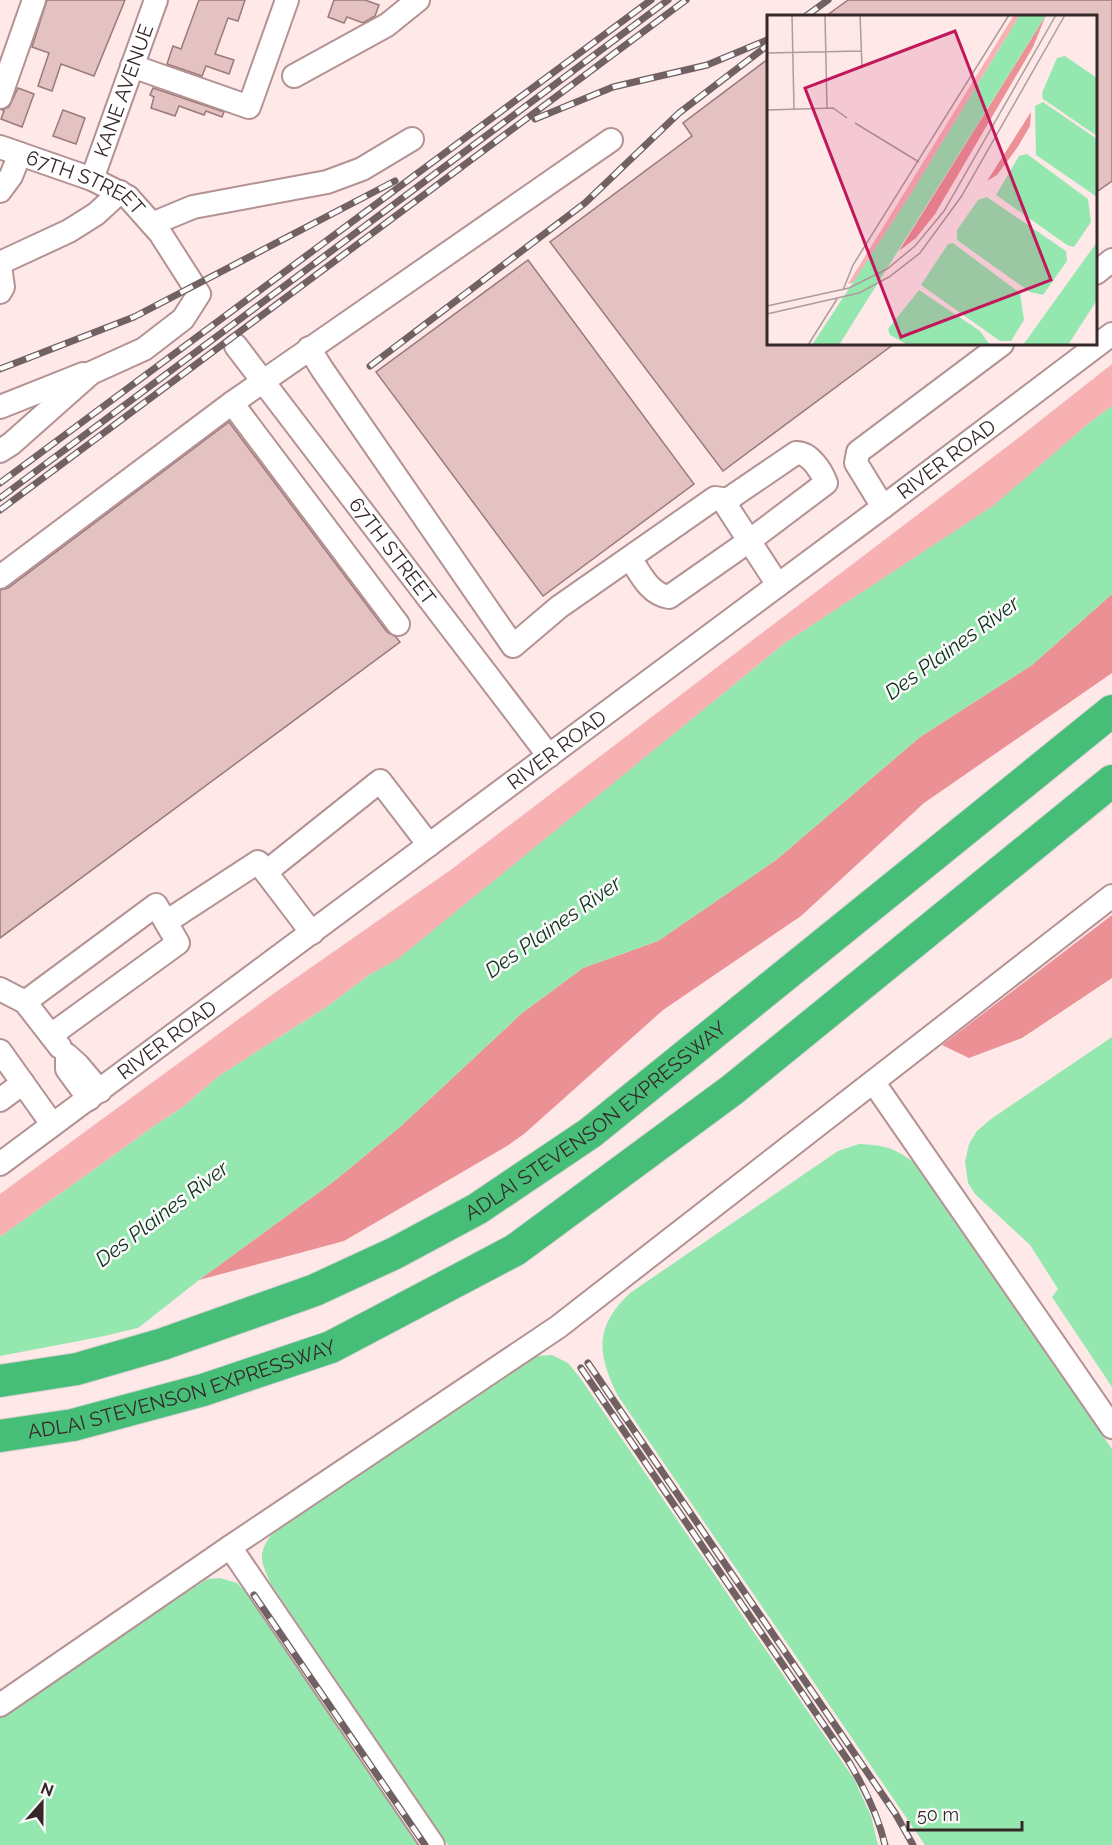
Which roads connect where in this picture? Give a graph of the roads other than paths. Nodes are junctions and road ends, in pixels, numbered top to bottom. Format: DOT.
graph roads {
  1 [pos="34,0"];
  2 [pos="156,0"];
  3 [pos="287,0"];
  4 [pos="418,1"];
  5 [pos="132,66"];
  6 [pos="294,76"];
  7 [pos="0,97"];
  8 [pos="412,140"];
  9 [pos="610,140"];
  10 [pos="10,150"];
  11 [pos="92,179"];
  12 [pos="0,191"];
  13 [pos="120,192"];
  14 [pos="152,224"];
  15 [pos="1112,260"];
  16 [pos="0,264"];
  17 [pos="1097,271"];
  18 [pos="0,292"];
  19 [pos="1112,334"];
  20 [pos="1001,345"];
  21 [pos="236,346"];
  22 [pos="309,348"];
  23 [pos="91,373"];
  24 [pos="262,380"];
  25 [pos="232,403"];
  26 [pos="0,407"];
  27 [pos="0,451"];
  28 [pos="724,502"];
  29 [pos="884,507"];
  30 [pos="749,541"];
  31 [pos="630,558"];
  32 [pos="0,578"];
  33 [pos="778,585"];
  34 [pos="398,624"];
  35 [pos="513,646"];
  36 [pos="483,670"];
  37 [pos="1112,711"];
  38 [pos="549,756"];
  39 [pos="1112,781"];
  40 [pos="429,845"];
  41 [pos="266,872"];
  42 [pos="1112,896"];
  43 [pos="166,922"];
  44 [pos="312,933"];
  45 [pos="0,989"];
  46 [pos="25,1002"];
  47 [pos="51,1035"];
  48 [pos="0,1051"];
  49 [pos="23,1083"];
  50 [pos="874,1083"];
  51 [pos="94,1095"];
  52 [pos="0,1100"];
  53 [pos="52,1124"];
  54 [pos="0,1164"];
  55 [pos="0,1381"];
  56 [pos="1112,1427"];
  57 [pos="0,1436"];
  58 [pos="230,1547"];
  59 [pos="0,1705"];
  60 [pos="433,1845"];
  1 -- 7 [label="street"];
  2 -- 5 [label="street, KANE AVENUE"];
  3 -- 5 [label="street"];
  4 -- 6 [label="street"];
  5 -- 11 [label="street, KANE AVENUE"];
  8 -- 14 [label="street"];
  9 -- 22 [label="street"];
  10 -- 11 [label="street, 67TH STREET"];
  10 -- 12 [label="street"];
  11 -- 13 [label="street, 67TH STREET"];
  13 -- 14 [label="street, 67TH STREET"];
  13 -- 16 [label="street"];
  14 -- 23 [label="street, 67TH STREET"];
  15 -- 17 [label="street"];
  16 -- 18 [label="street"];
  19 -- 29 [label="street, RIVER ROAD"];
  20 -- 29 [label="street"];
  21 -- 24 [label="street, 67TH STREET"];
  22 -- 24 [label="street"];
  22 -- 35 [label="street"];
  23 -- 26 [label="street"];
  23 -- 27 [label="street"];
  24 -- 25 [label="street"];
  24 -- 36 [label="street, 67TH STREET"];
  25 -- 32 [label="street"];
  25 -- 34 [label="street"];
  28 -- 30 [label="street"];
  28 -- 30 [label="street"];
  28 -- 31 [label="street"];
  29 -- 33 [label="street, RIVER ROAD"];
  30 -- 31 [label="street"];
  30 -- 33 [label="street"];
  31 -- 35 [label="street"];
  33 -- 38 [label="street, RIVER ROAD"];
  35 -- 36 [label="street"];
  36 -- 38 [label="street, 67TH STREET"];
  37 -- 55 [label="highway, ADLAI STEVENSON EXPRESSWAY"];
  38 -- 40 [label="street, RIVER ROAD"];
  39 -- 57 [label="highway, ADLAI STEVENSON EXPRESSWAY"];
  40 -- 41 [label="street"];
  40 -- 44 [label="street, RIVER ROAD"];
  41 -- 43 [label="street"];
  41 -- 44 [label="street"];
  42 -- 50 [label="street"];
  43 -- 46 [label="street"];
  43 -- 47 [label="street"];
  44 -- 51 [label="street, RIVER ROAD"];
  45 -- 46 [label="street"];
  46 -- 47 [label="street"];
  47 -- 51 [label="street"];
  48 -- 49 [label="street"];
  49 -- 52 [label="street"];
  49 -- 53 [label="street"];
  50 -- 56 [label="street"];
  50 -- 58 [label="street"];
  51 -- 53 [label="street, RIVER ROAD"];
  53 -- 54 [label="street, RIVER ROAD"];
  58 -- 59 [label="street"];
  58 -- 60 [label="street"];
}
